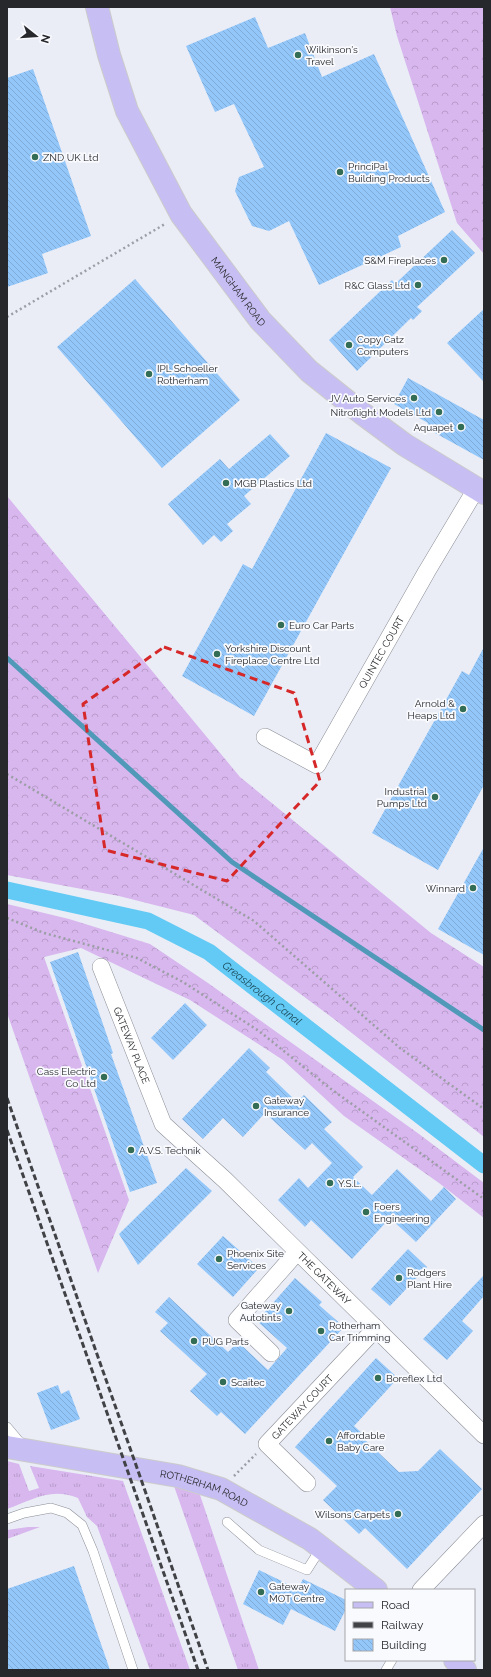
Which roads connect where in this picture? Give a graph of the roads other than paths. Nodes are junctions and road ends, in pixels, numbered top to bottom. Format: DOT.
graph roads {
  1 [pos="97,7"];
  2 [pos="480,491"];
  3 [pos="265,737"];
  4 [pos="101,967"];
  5 [pos="163,1124"];
  6 [pos="297,1252"];
  7 [pos="376,1328"];
  8 [pos="271,1353"];
  9 [pos="7,1427"];
  10 [pos="484,1435"];
  11 [pos="17,1449"];
  12 [pos="306,1483"];
  13 [pos="7,1519"];
  14 [pos="227,1522"];
  15 [pos="484,1524"];
  16 [pos="322,1548"];
  17 [pos="375,1589"];
  18 [pos="422,1589"];
  19 [pos="391,1661"];
  20 [pos="456,1661"];
  21 [pos="133,1670"];
  22 [pos="386,1670"];
  23 [pos="465,1670"];
  1 -- 2 [label="main road, MANGHAM ROAD"];
  2 -- 3 [label="street, QUINTEC COURT"];
  4 -- 5 [label="street, GATEWAY PLACE"];
  5 -- 6 [label="street, THE GATEWAY"];
  6 -- 7 [label="street, THE GATEWAY"];
  6 -- 8 [label="street"];
  7 -- 10 [label="street, THE GATEWAY"];
  7 -- 12 [label="street, GATEWAY COURT"];
  9 -- 11 [label="lane"];
  11 -- 16 [label="main road, ROTHERHAM ROAD"];
  13 -- 21 [label="lane"];
  14 -- 16 [label="lane"];
  15 -- 18 [label="street"];
  16 -- 17 [label="main road, ROTHERHAM ROAD"];
  19 -- 22 [label="lane"];
  20 -- 23 [label="main road"];
}
